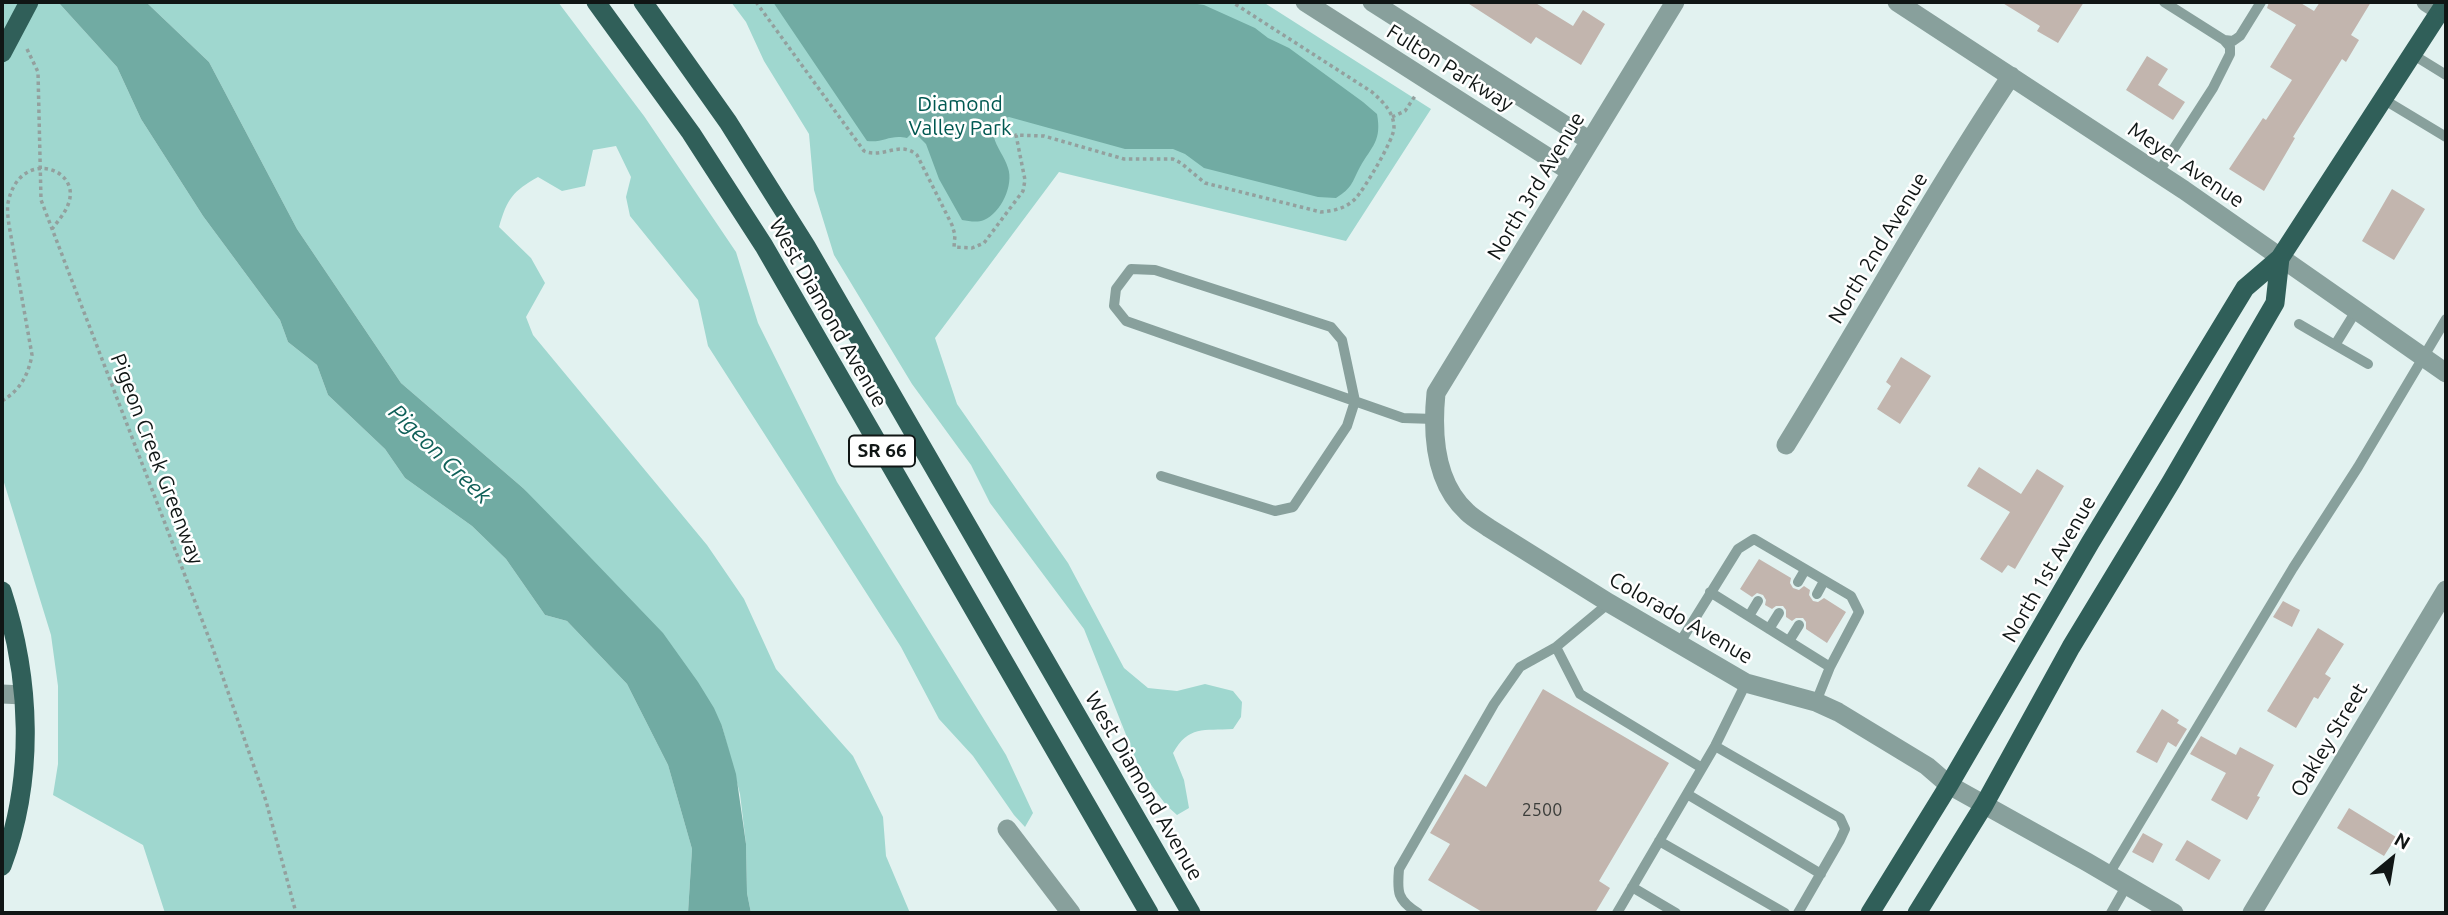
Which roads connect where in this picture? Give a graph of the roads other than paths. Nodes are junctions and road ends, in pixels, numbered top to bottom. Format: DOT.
graph roads {
  1 [pos="29,2"];
  2 [pos="596,2"];
  3 [pos="643,2"];
  4 [pos="1305,2"];
  5 [pos="1371,2"];
  6 [pos="1675,2"];
  7 [pos="1897,2"];
  8 [pos="2164,2"];
  9 [pos="2261,2"];
  10 [pos="2439,7"];
  11 [pos="2224,40"];
  12 [pos="2,53"];
  13 [pos="2412,54"];
  14 [pos="2446,75"];
  15 [pos="2011,76"];
  16 [pos="2383,99"];
  17 [pos="2446,136"];
  18 [pos="1590,141"];
  19 [pos="1571,172"];
  20 [pos="2158,173"];
  21 [pos="2280,258"];
  22 [pos="2356,311"];
  23 [pos="2446,319"];
  24 [pos="2299,324"];
  25 [pos="2335,345"];
  26 [pos="2423,358"];
  27 [pos="2368,364"];
  28 [pos="2446,373"];
  29 [pos="1436,393"];
  30 [pos="1355,401"];
  31 [pos="1434,419"];
  32 [pos="1786,445"];
  33 [pos="1161,476"];
  34 [pos="1784,557"];
  35 [pos="1777,569"];
  36 [pos="1805,569"];
  37 [pos="1825,581"];
  38 [pos="1798,582"];
  39 [pos="2446,590"];
  40 [pos="2,591"];
  41 [pos="1710,592"];
  42 [pos="1817,594"];
  43 [pos="1758,601"];
  44 [pos="1609,603"];
  45 [pos="1779,613"];
  46 [pos="1749,616"];
  47 [pos="1799,625"];
  48 [pos="1769,629"];
  49 [pos="1789,641"];
  50 [pos="1679,644"];
  51 [pos="1556,647"];
  52 [pos="1830,667"];
  53 [pos="1746,683"];
  54 [pos="2,694"];
  55 [pos="23,695"];
  56 [pos="1816,702"];
  57 [pos="1715,746"];
  58 [pos="1702,768"];
  59 [pos="1949,785"];
  60 [pos="1687,794"];
  61 [pos="1984,805"];
  62 [pos="1007,829"];
  63 [pos="1659,841"];
  64 [pos="2,866"];
  65 [pos="1821,874"];
  66 [pos="2109,874"];
  67 [pos="2127,885"];
  68 [pos="1632,887"];
  69 [pos="1072,913"];
  70 [pos="1149,913"];
  71 [pos="1191,913"];
  72 [pos="1418,913"];
  73 [pos="1616,913"];
  74 [pos="1676,913"];
  75 [pos="1784,913"];
  76 [pos="1798,913"];
  77 [pos="1870,913"];
  78 [pos="1917,913"];
  79 [pos="2110,913"];
  80 [pos="2174,913"];
  81 [pos="2252,913"];
  1 -- 12 [label="main road"];
  2 -- 70 [label="main road, West Diamond Avenue / SR 66"];
  3 -- 71 [label="main road, West Diamond Avenue / SR 66"];
  4 -- 19 [label="street, Fulton Parkway"];
  5 -- 18 [label="street, Fulton Parkway"];
  6 -- 18 [label="street, North 3rd Avenue"];
  7 -- 15 [label="street, Meyer Avenue"];
  8 -- 11 [label="lane"];
  9 -- 11 [label="lane"];
  10 -- 13 [label="main road, North 1st Avenue"];
  11 -- 20 [label="lane"];
  13 -- 14 [label="lane"];
  13 -- 16 [label="main road, North 1st Avenue"];
  15 -- 20 [label="street, Meyer Avenue"];
  15 -- 32 [label="street, North 2nd Avenue"];
  16 -- 17 [label="lane"];
  16 -- 21 [label="main road, North 1st Avenue"];
  18 -- 19 [label="street, North 3rd Avenue"];
  19 -- 29 [label="street, North 3rd Avenue"];
  20 -- 21 [label="street, Meyer Avenue"];
  21 -- 22 [label="street, Meyer Avenue"];
  21 -- 59 [label="main road, North 1st Avenue"];
  21 -- 61 [label="main road, North 1st Avenue"];
  22 -- 25 [label="lane"];
  22 -- 26 [label="street, Meyer Avenue"];
  23 -- 26 [label="lane"];
  24 -- 25 [label="lane"];
  25 -- 27 [label="lane"];
  26 -- 28 [label="street, Meyer Avenue"];
  26 -- 66 [label="lane"];
  29 -- 31 [label="street, Colorado Avenue"];
  30 -- 30 [label="lane"];
  30 -- 31 [label="lane"];
  30 -- 33 [label="lane"];
  31 -- 44 [label="street, Colorado Avenue"];
  34 -- 35 [label="lane"];
  34 -- 36 [label="lane"];
  34 -- 41 [label="lane"];
  36 -- 37 [label="lane"];
  36 -- 38 [label="lane"];
  37 -- 42 [label="lane"];
  37 -- 52 [label="lane"];
  39 -- 81 [label="street, Oakley Street"];
  40 -- 55 [label="main road"];
  41 -- 46 [label="lane"];
  41 -- 50 [label="lane"];
  43 -- 46 [label="lane"];
  44 -- 50 [label="street, Colorado Avenue"];
  44 -- 51 [label="lane"];
  45 -- 48 [label="lane"];
  46 -- 48 [label="lane"];
  47 -- 49 [label="lane"];
  48 -- 49 [label="lane"];
  49 -- 52 [label="lane"];
  50 -- 53 [label="street, Colorado Avenue"];
  51 -- 58 [label="lane"];
  51 -- 72 [label="lane"];
  52 -- 56 [label="lane"];
  53 -- 56 [label="street, Colorado Avenue"];
  53 -- 57 [label="lane"];
  54 -- 55 [label="street"];
  55 -- 64 [label="main road"];
  56 -- 59 [label="street, Colorado Avenue"];
  57 -- 58 [label="lane"];
  57 -- 65 [label="lane"];
  58 -- 60 [label="lane"];
  59 -- 61 [label="street, Colorado Avenue"];
  59 -- 77 [label="main road, North 1st Avenue"];
  60 -- 63 [label="lane"];
  60 -- 65 [label="lane"];
  61 -- 66 [label="street, Colorado Avenue"];
  61 -- 78 [label="main road, North 1st Avenue"];
  62 -- 69 [label="street"];
  63 -- 68 [label="lane"];
  63 -- 75 [label="lane"];
  65 -- 76 [label="lane"];
  66 -- 67 [label="street, Colorado Avenue"];
  67 -- 79 [label="lane"];
  67 -- 80 [label="street, Colorado Avenue"];
  68 -- 73 [label="lane"];
  68 -- 74 [label="lane"];
}
